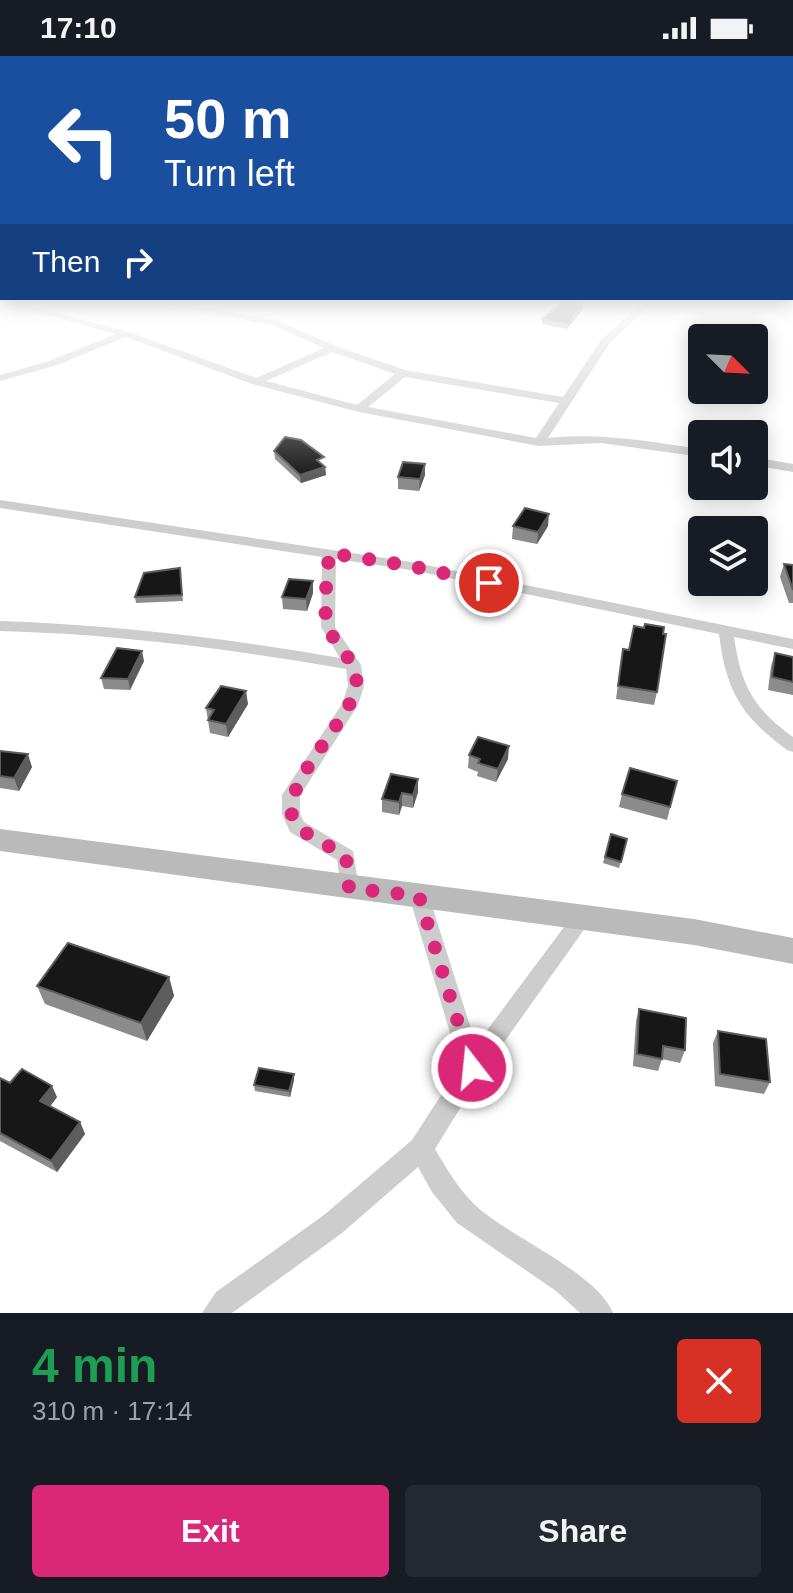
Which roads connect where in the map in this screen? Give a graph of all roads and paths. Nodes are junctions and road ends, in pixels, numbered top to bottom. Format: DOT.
graph roads {
  1 [pos="59,361"];
  2 [pos="198,361"];
  3 [pos="304,361"];
  4 [pos="368,361"];
  5 [pos="593,361"];
  6 [pos="403,373"];
  7 [pos="0,378"];
  8 [pos="256,382"];
  9 [pos="567,401"];
  10 [pos="359,409"];
  11 [pos="539,442"];
  12 [pos="688,451"];
  13 [pos="768,464"];
  14 [pos="793,468"];
  15 [pos="0,504"];
  16 [pos="329,553"];
  17 [pos="0,626"];
  18 [pos="726,632"];
  19 [pos="793,644"];
  20 [pos="353,665"];
  21 [pos="793,746"];
  22 [pos="0,840"];
  23 [pos="349,888"];
  24 [pos="419,896"];
  25 [pos="583,917"];
  26 [pos="793,951"];
  27 [pos="472,1068"];
  28 [pos="421,1149"];
  29 [pos="215,1313"];
  30 [pos="600,1313"];
  1 -- 7 [label="street"];
  2 -- 8 [label="street"];
  3 -- 8 [label="street"];
  4 -- 6 [label="street"];
  5 -- 9 [label="street"];
  6 -- 9 [label="street"];
  6 -- 10 [label="street"];
  8 -- 10 [label="street"];
  9 -- 11 [label="street"];
  10 -- 11 [label="street"];
  11 -- 12 [label="street"];
  13 -- 14 [label="street"];
  15 -- 16 [label="street"];
  16 -- 18 [label="street"];
  16 -- 20 [label="street"];
  17 -- 20 [label="street"];
  18 -- 19 [label="street"];
  18 -- 21 [label="street"];
  20 -- 23 [label="street"];
  22 -- 23 [label="street"];
  23 -- 24 [label="street"];
  24 -- 25 [label="street"];
  24 -- 27 [label="street"];
  25 -- 26 [label="street"];
  25 -- 27 [label="street"];
  27 -- 28 [label="street"];
  28 -- 29 [label="street"];
  28 -- 30 [label="street"];
}
